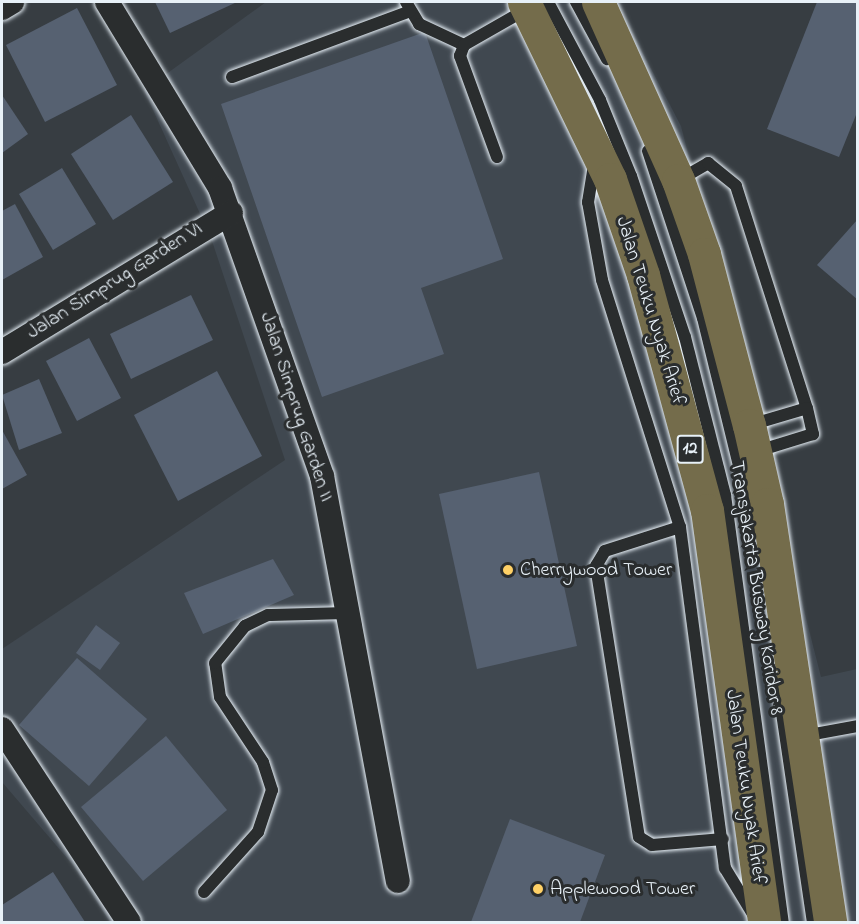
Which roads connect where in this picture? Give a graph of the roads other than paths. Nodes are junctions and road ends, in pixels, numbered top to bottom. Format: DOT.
graph roads {
  1 [pos="12,2"];
  2 [pos="107,2"];
  3 [pos="576,2"];
  4 [pos="598,2"];
  5 [pos="534,4"];
  6 [pos="408,6"];
  7 [pos="2,8"];
  8 [pos="464,45"];
  9 [pos="232,77"];
  10 [pos="615,78"];
  11 [pos="642,138"];
  12 [pos="599,150"];
  13 [pos="497,157"];
  14 [pos="678,180"];
  15 [pos="231,213"];
  16 [pos="2,352"];
  17 [pos="807,408"];
  18 [pos="752,439"];
  19 [pos="680,527"];
  20 [pos="766,603"];
  21 [pos="351,613"];
  22 [pos="776,673"];
  23 [pos="858,726"];
  24 [pos="2,729"];
  25 [pos="802,736"];
  26 [pos="723,839"];
  27 [pos="398,881"];
  28 [pos="204,892"];
  29 [pos="129,922"];
  30 [pos="759,922"];
  31 [pos="764,922"];
  32 [pos="783,922"];
  33 [pos="813,922"];
  34 [pos="830,922"];
  1 -- 7 [label="street"];
  2 -- 15 [label="street, Jalan Simprug Garden II"];
  3 -- 10 [label="lane"];
  4 -- 14 [label="highway"];
  5 -- 8 [label="lane"];
  5 -- 12 [label="highway, Jalan Teuku Nyak Arief / 12"];
  5 -- 32 [label="lane, Transjakarta Busway Koridor 8"];
  6 -- 8 [label="lane"];
  6 -- 9 [label="lane"];
  8 -- 13 [label="lane"];
  11 -- 20 [label="lane, Transjakarta Busway Koridor 8"];
  12 -- 19 [label="lane"];
  12 -- 31 [label="highway, Jalan Teuku Nyak Arief / 12"];
  14 -- 17 [label="lane"];
  14 -- 18 [label="highway"];
  15 -- 16 [label="street, Jalan Simprug Garden VI"];
  15 -- 21 [label="street, Jalan Simprug Garden II"];
  17 -- 18 [label="lane"];
  17 -- 18 [label="lane"];
  18 -- 25 [label="highway"];
  19 -- 26 [label="lane"];
  19 -- 26 [label="lane"];
  21 -- 27 [label="street, Jalan Simprug Garden II"];
  21 -- 28 [label="lane"];
  22 -- 33 [label="lane, Transjakarta Busway Koridor 8"];
  23 -- 25 [label="lane"];
  24 -- 29 [label="street"];
  25 -- 34 [label="highway"];
  26 -- 30 [label="lane"];
}
